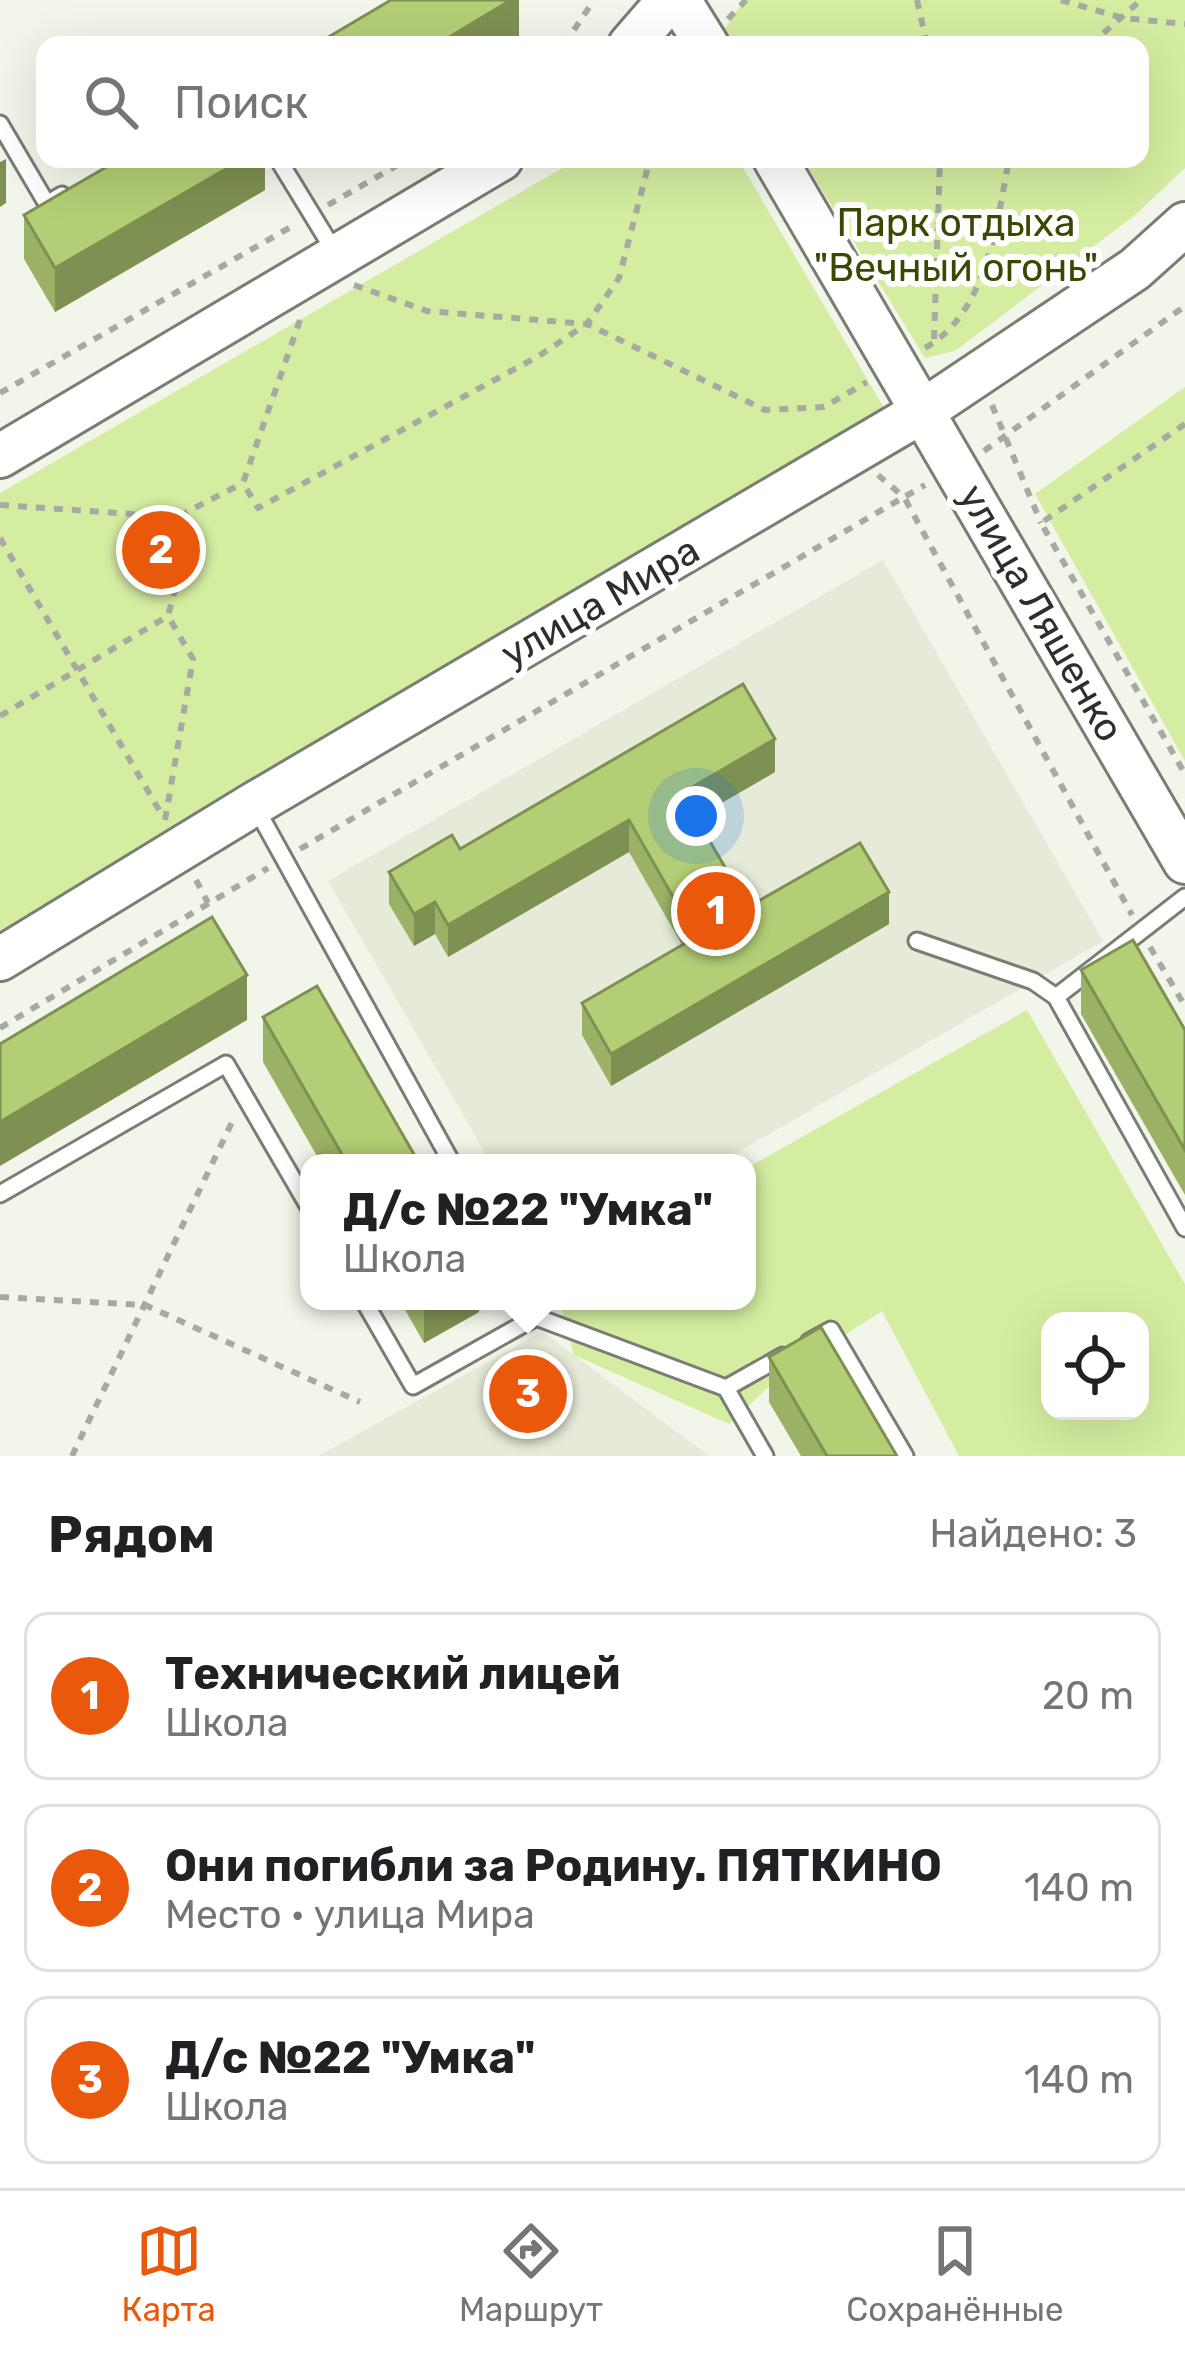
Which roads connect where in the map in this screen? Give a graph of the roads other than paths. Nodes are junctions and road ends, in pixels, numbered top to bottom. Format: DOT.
graph roads {
  1 [pos="669,0"];
  2 [pos="679,0"];
  3 [pos="638,36"];
  4 [pos="701,36"];
  5 [pos="0,124"];
  6 [pos="284,168"];
  7 [pos="486,168"];
  8 [pos="780,168"];
  9 [pos="86,182"];
  10 [pos="1185,224"];
  11 [pos="328,261"];
  12 [pos="923,411"];
  13 [pos="0,455"];
  14 [pos="254,804"];
  15 [pos="1185,862"];
  16 [pos="1185,897"];
  17 [pos="917,941"];
  18 [pos="0,958"];
  19 [pos="1055,997"];
  20 [pos="447,1154"];
  21 [pos="300,1192"];
  22 [pos="0,1194"];
  23 [pos="1185,1228"];
  24 [pos="369,1310"];
  25 [pos="530,1310"];
  26 [pos="534,1310"];
  27 [pos="726,1388"];
  28 [pos="765,1456"];
  29 [pos="905,1456"];
  1 -- 3 [label="main road"];
  2 -- 4 [label="main road"];
  5 -- 9 [label="lane"];
  6 -- 11 [label="lane"];
  7 -- 11 [label="main road"];
  8 -- 12 [label="main road, улица Ляшенко"];
  10 -- 12 [label="main road, улица Мира"];
  11 -- 13 [label="main road"];
  12 -- 14 [label="main road, улица Мира"];
  12 -- 15 [label="main road, улица Ляшенко"];
  14 -- 18 [label="main road, улица Мира"];
  14 -- 20 [label="lane"];
  16 -- 19 [label="lane"];
  17 -- 19 [label="lane"];
  19 -- 23 [label="lane"];
  21 -- 22 [label="lane"];
  24 -- 25 [label="lane"];
  26 -- 27 [label="lane"];
  27 -- 28 [label="lane"];
  27 -- 29 [label="lane"];
}
